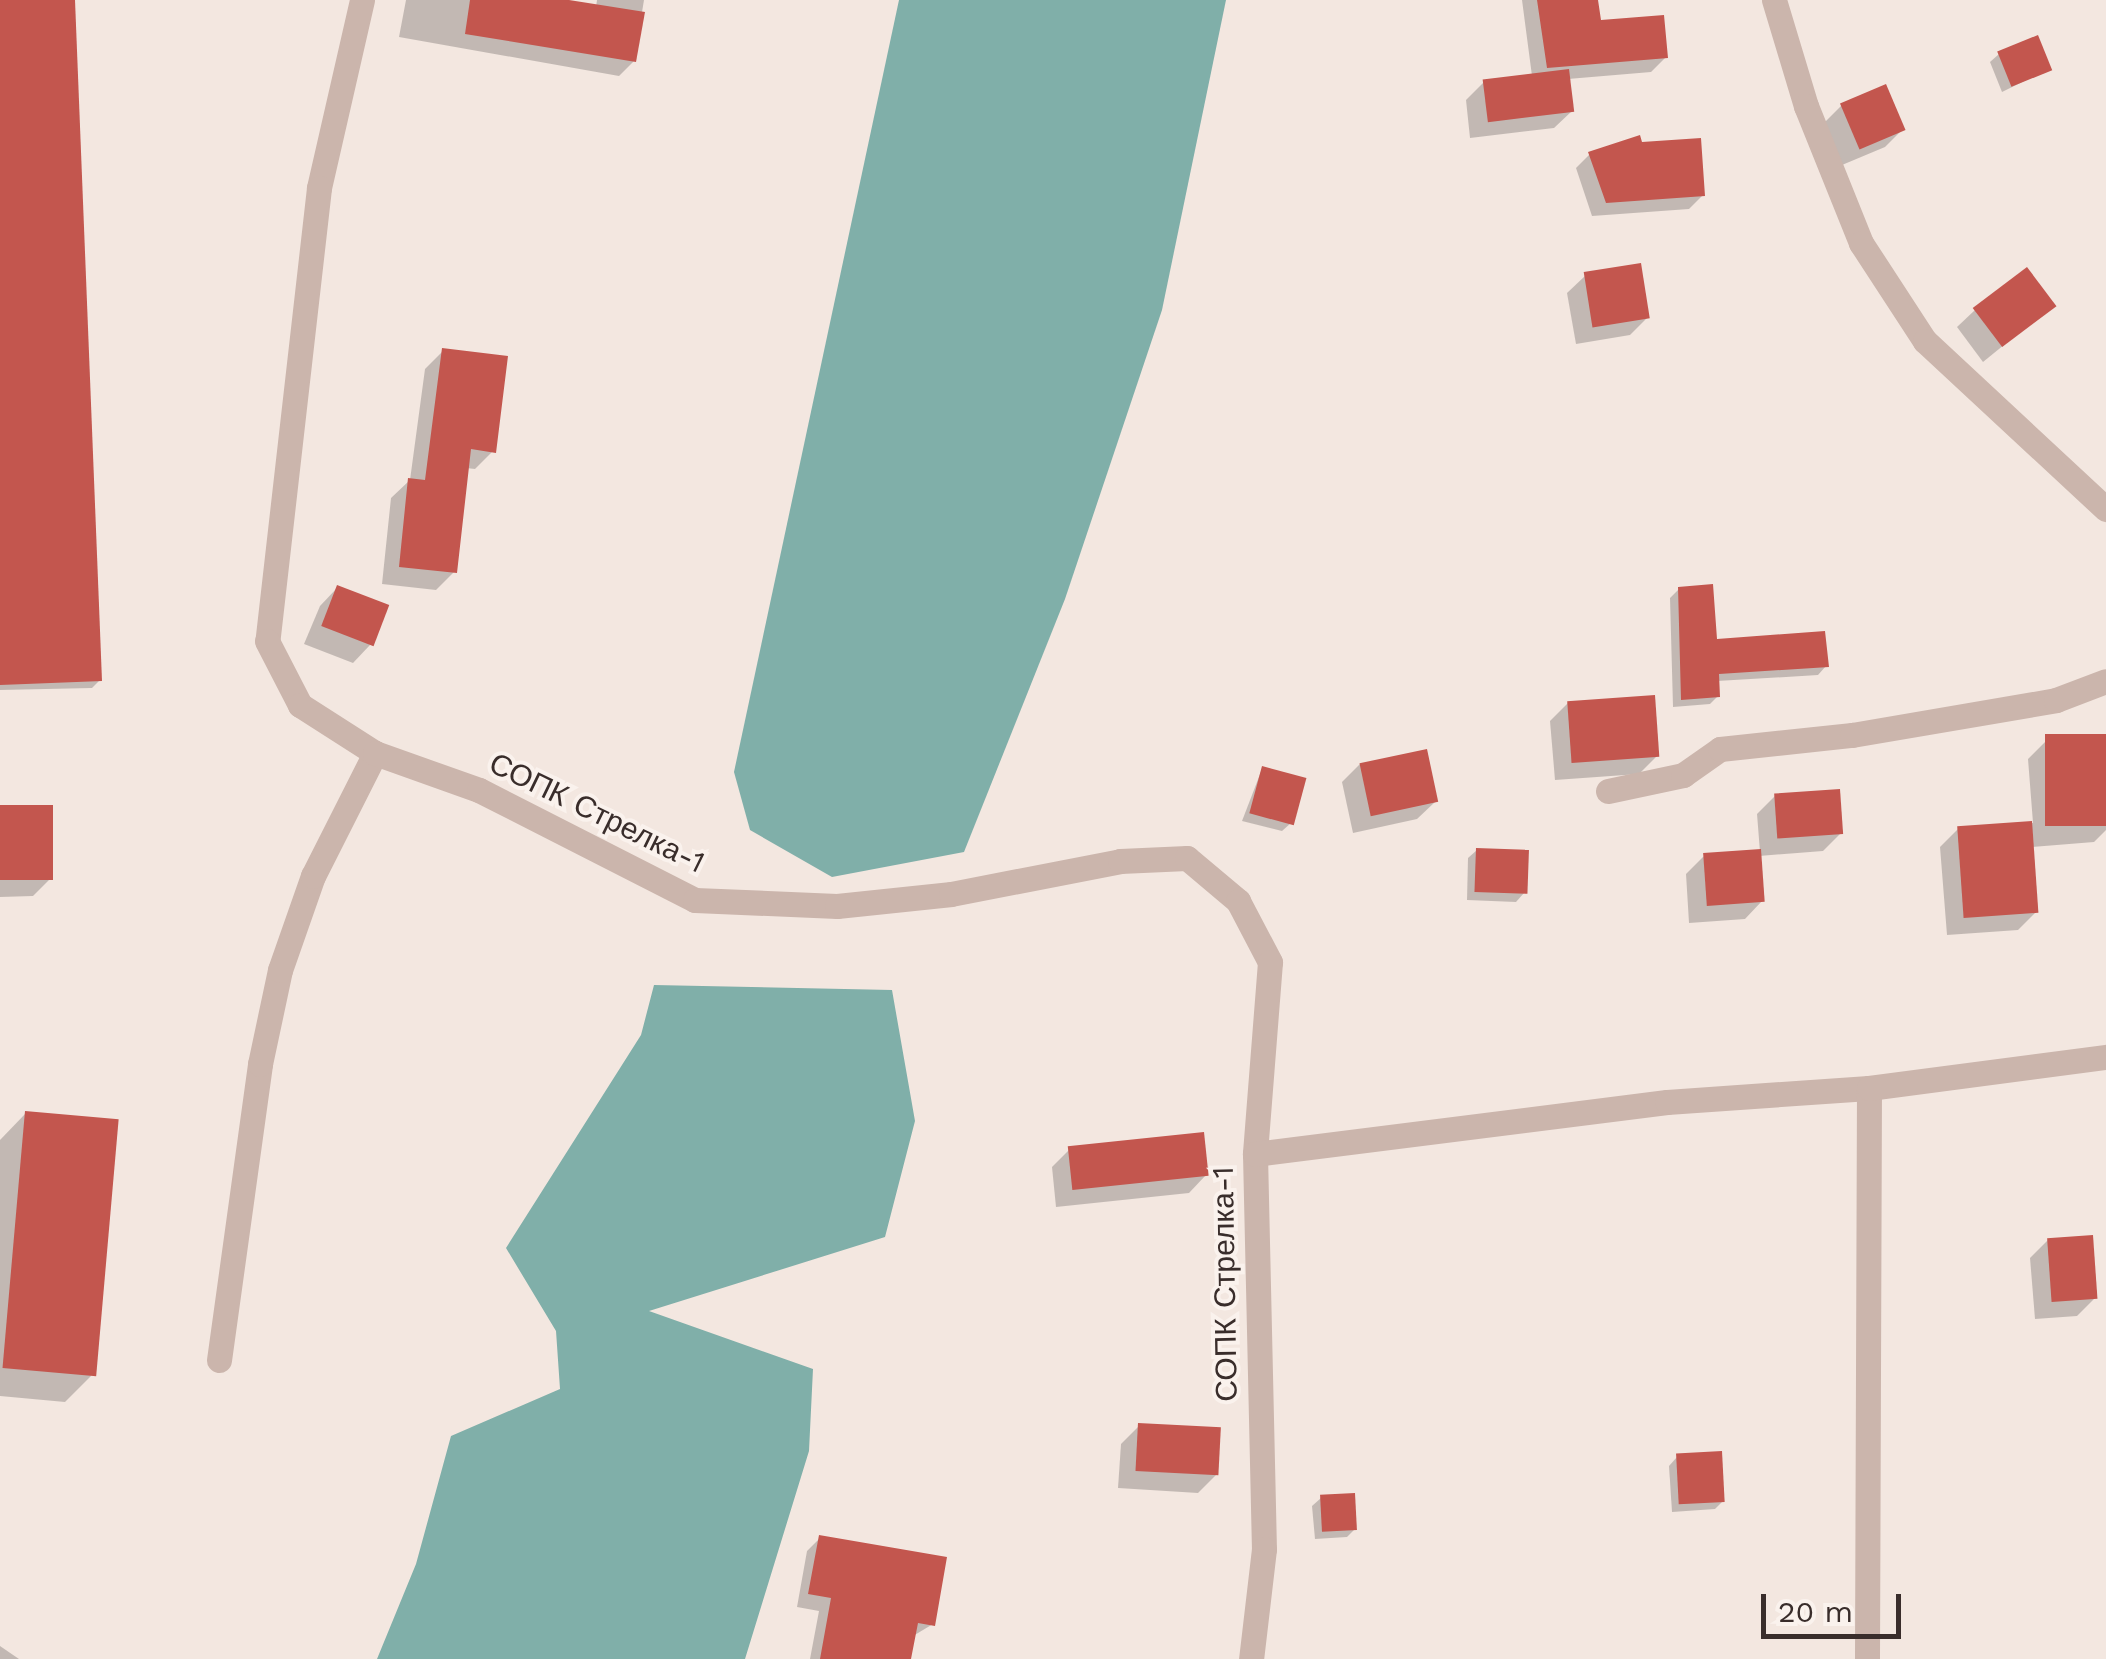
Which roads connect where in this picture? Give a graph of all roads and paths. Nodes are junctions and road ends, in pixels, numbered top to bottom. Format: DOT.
graph roads {
  1 [pos="362,0"];
  2 [pos="1774,0"];
  3 [pos="2106,509"];
  4 [pos="2106,680"];
  5 [pos="375,753"];
  6 [pos="1608,791"];
  7 [pos="2106,1057"];
  8 [pos="1869,1088"];
  9 [pos="1255,1154"];
  10 [pos="219,1360"];
  11 [pos="1251,1659"];
  12 [pos="1867,1659"];
  1 -- 5 [label="street, СОПК Стрелка-1"];
  2 -- 3 [label="street"];
  4 -- 6 [label="street"];
  5 -- 9 [label="street, СОПК Стрелка-1"];
  5 -- 10 [label="street"];
  7 -- 8 [label="street"];
  8 -- 9 [label="street"];
  8 -- 12 [label="street"];
  9 -- 11 [label="street, СОПК Стрелка-1"];
}
